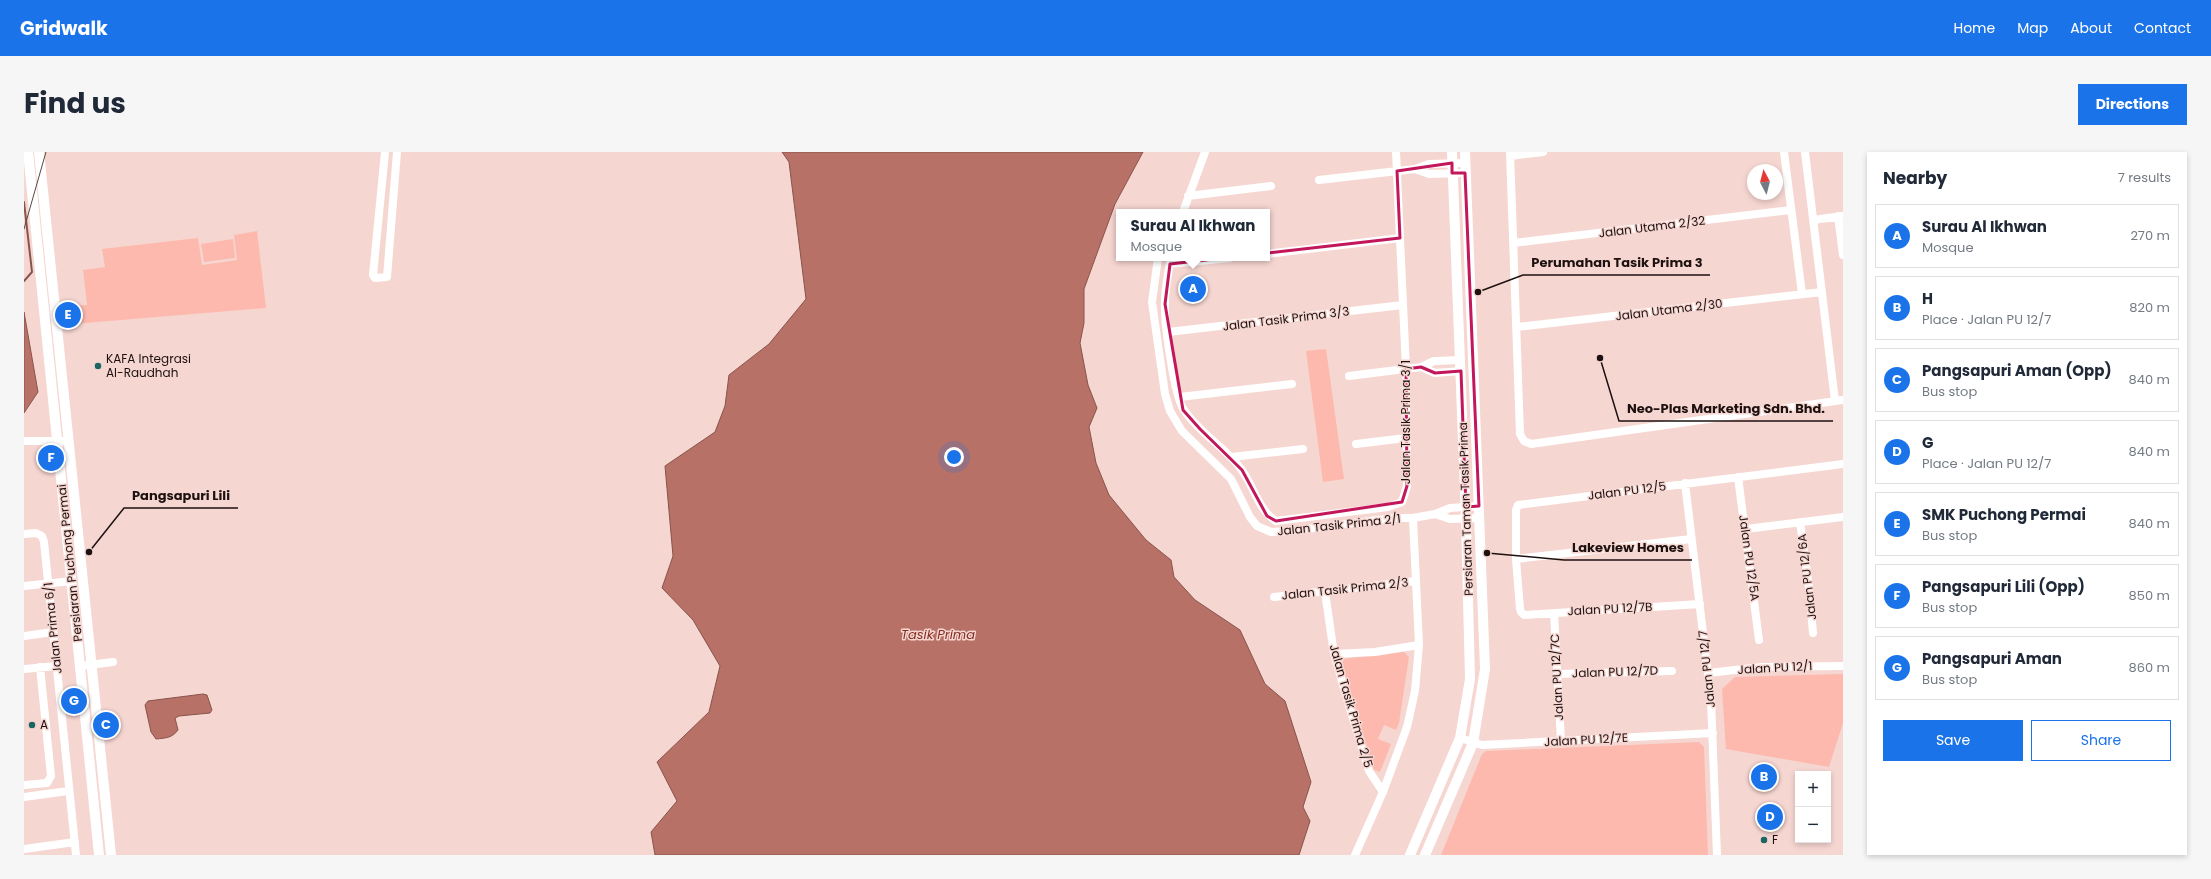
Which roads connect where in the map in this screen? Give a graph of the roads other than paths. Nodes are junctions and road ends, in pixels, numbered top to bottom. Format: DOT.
graph roads {
  1 [pos="28,152"];
  2 [pos="39,152"];
  3 [pos="385,152"];
  4 [pos="396,152"];
  5 [pos="1206,152"];
  6 [pos="1396,152"];
  7 [pos="1452,152"];
  8 [pos="1465,152"];
  9 [pos="1543,152"];
  10 [pos="1784,152"];
  11 [pos="1805,152"];
  12 [pos="1510,154"];
  13 [pos="26,159"];
  14 [pos="1452,168"];
  15 [pos="1466,168"];
  16 [pos="1397,170"];
  17 [pos="1320,180"];
  18 [pos="1271,186"];
  19 [pos="1188,196"];
  20 [pos="1184,209"];
  21 [pos="1791,210"];
  22 [pos="1841,216"];
  23 [pos="1813,220"];
  24 [pos="1400,238"];
  25 [pos="1513,243"];
  26 [pos="1270,254"];
  27 [pos="1843,256"];
  28 [pos="1158,261"];
  29 [pos="1171,261"];
  30 [pos="1822,292"];
  31 [pos="1802,294"];
  32 [pos="1403,304"];
  33 [pos="1517,327"];
  34 [pos="1168,332"];
  35 [pos="1461,360"];
  36 [pos="1421,367"];
  37 [pos="1406,369"];
  38 [pos="1461,371"];
  39 [pos="1349,376"];
  40 [pos="1292,384"];
  41 [pos="1180,397"];
  42 [pos="1839,401"];
  43 [pos="1406,438"];
  44 [pos="24,441"];
  45 [pos="58,441"];
  46 [pos="68,441"];
  47 [pos="1356,444"];
  48 [pos="1303,449"];
  49 [pos="1231,457"];
  50 [pos="1843,464"];
  51 [pos="1738,476"];
  52 [pos="1685,483"];
  53 [pos="1478,506"];
  54 [pos="1466,507"];
  55 [pos="1434,514"];
  56 [pos="1843,517"];
  57 [pos="1412,518"];
  58 [pos="1479,518"];
  59 [pos="1466,519"];
  60 [pos="1800,522"];
  61 [pos="1746,529"];
  62 [pos="24,534"];
  63 [pos="1692,539"];
  64 [pos="1516,559"];
  65 [pos="72,581"];
  66 [pos="1416,581"];
  67 [pos="48,583"];
  68 [pos="24,586"];
  69 [pos="1325,592"];
  70 [pos="1274,597"];
  71 [pos="1700,604"];
  72 [pos="1521,612"];
  73 [pos="1554,613"];
  74 [pos="53,632"];
  75 [pos="1813,632"];
  76 [pos="24,636"];
  77 [pos="1759,640"];
  78 [pos="1419,645"];
  79 [pos="1334,654"];
  80 [pos="113,662"];
  81 [pos="91,664"];
  82 [pos="57,666"];
  83 [pos="81,666"];
  84 [pos="1843,666"];
  85 [pos="40,667"];
  86 [pos="24,669"];
  87 [pos="1672,671"];
  88 [pos="1708,673"];
  89 [pos="1557,674"];
  90 [pos="1713,732"];
  91 [pos="1460,738"];
  92 [pos="1561,741"];
  93 [pos="1473,744"];
  94 [pos="24,785"];
  95 [pos="68,791"];
  96 [pos="1383,792"];
  97 [pos="24,797"];
  98 [pos="75,842"];
  99 [pos="24,849"];
  100 [pos="76,855"];
  101 [pos="99,855"];
  102 [pos="111,855"];
  103 [pos="1354,855"];
  104 [pos="1410,855"];
  105 [pos="1425,855"];
  106 [pos="1718,855"];
  1 -- 13 [label="main road, Persiaran Puchong Permai"];
  2 -- 46 [label="main road, Persiaran Puchong Permai"];
  3 -- 4 [label="street"];
  5 -- 19 [label="street"];
  6 -- 16 [label="street, Jalan Tasik Prima 3/1"];
  7 -- 14 [label="main road, Persiaran Taman Tasik Prima"];
  8 -- 15 [label="main road, Persiaran Taman Tasik Prima"];
  9 -- 12 [label="street"];
  10 -- 21 [label="street"];
  11 -- 23 [label="street"];
  12 -- 25 [label="street"];
  13 -- 45 [label="main road, Persiaran Puchong Permai"];
  14 -- 15 [label="street"];
  14 -- 16 [label="street"];
  14 -- 35 [label="main road, Persiaran Taman Tasik Prima"];
  15 -- 53 [label="main road, Persiaran Taman Tasik Prima"];
  16 -- 17 [label="street"];
  16 -- 24 [label="street, Jalan Tasik Prima 3/1"];
  18 -- 19 [label="street"];
  19 -- 20 [label="street"];
  21 -- 25 [label="street, Jalan Utama 2/32"];
  21 -- 31 [label="street"];
  22 -- 23 [label="street"];
  22 -- 27 [label="street"];
  23 -- 30 [label="street"];
  24 -- 26 [label="street"];
  24 -- 32 [label="street, Jalan Tasik Prima 3/1"];
  25 -- 33 [label="street"];
  28 -- 57 [label="street, Jalan Tasik Prima 2/1"];
  29 -- 34 [label="street, Jalan Tasik Prima 3/1"];
  30 -- 31 [label="street, Jalan Utama 2/30"];
  30 -- 42 [label="street"];
  31 -- 33 [label="street, Jalan Utama 2/30"];
  32 -- 34 [label="street, Jalan Tasik Prima 3/3"];
  32 -- 37 [label="street, Jalan Tasik Prima 3/1"];
  33 -- 42 [label="street"];
  34 -- 41 [label="street, Jalan Tasik Prima 3/1"];
  35 -- 36 [label="street"];
  35 -- 38 [label="main road, Persiaran Taman Tasik Prima"];
  36 -- 37 [label="street"];
  36 -- 38 [label="street"];
  37 -- 39 [label="street"];
  37 -- 43 [label="street, Jalan Tasik Prima 3/1"];
  38 -- 54 [label="main road, Persiaran Taman Tasik Prima"];
  40 -- 41 [label="street"];
  41 -- 49 [label="street, Jalan Tasik Prima 3/1"];
  43 -- 47 [label="street"];
  43 -- 49 [label="street, Jalan Tasik Prima 3/1"];
  44 -- 45 [label="street"];
  45 -- 46 [label="street"];
  45 -- 65 [label="main road, Persiaran Puchong Permai"];
  46 -- 81 [label="main road, Persiaran Puchong Permai"];
  48 -- 49 [label="street"];
  50 -- 51 [label="street, Jalan PU 12/5"];
  51 -- 52 [label="street, Jalan PU 12/5"];
  51 -- 61 [label="street, Jalan PU 12/5A"];
  52 -- 63 [label="street, Jalan PU 12/7"];
  52 -- 64 [label="street, Jalan PU 12/5"];
  53 -- 54 [label="street, Jalan Tasik Prima 2/1"];
  53 -- 58 [label="main road, Persiaran Taman Tasik Prima"];
  54 -- 55 [label="street, Jalan Tasik Prima 2/1"];
  54 -- 59 [label="main road, Persiaran Taman Tasik Prima"];
  55 -- 57 [label="street, Jalan Tasik Prima 2/1"];
  55 -- 59 [label="street, Jalan Tasik Prima 2/1"];
  56 -- 60 [label="street"];
  57 -- 66 [label="street"];
  58 -- 59 [label="street, Jalan Tasik Prima 2/1"];
  58 -- 93 [label="main road, Persiaran Taman Tasik Prima"];
  59 -- 91 [label="main road, Persiaran Taman Tasik Prima"];
  60 -- 61 [label="street"];
  60 -- 75 [label="street, Jalan PU 12/6A"];
  61 -- 77 [label="street, Jalan PU 12/5A"];
  62 -- 67 [label="street, Jalan Prima 6/1"];
  63 -- 64 [label="street"];
  63 -- 71 [label="street, Jalan PU 12/7"];
  64 -- 72 [label="street, Jalan PU 12/5"];
  65 -- 67 [label="street"];
  65 -- 83 [label="main road, Persiaran Puchong Permai"];
  66 -- 69 [label="street, Jalan Tasik Prima 2/3"];
  66 -- 78 [label="street"];
  67 -- 68 [label="street"];
  67 -- 74 [label="street, Jalan Prima 6/1"];
  69 -- 70 [label="street, Jalan Tasik Prima 2/3"];
  69 -- 79 [label="street, Jalan Tasik Prima 2/5"];
  71 -- 73 [label="street, Jalan PU 12/7B"];
  71 -- 88 [label="street, Jalan PU 12/7"];
  72 -- 73 [label="street, Jalan PU 12/7B"];
  73 -- 89 [label="street, Jalan PU 12/7C"];
  74 -- 76 [label="street"];
  74 -- 82 [label="street, Jalan Prima 6/1"];
  78 -- 79 [label="street"];
  78 -- 96 [label="street"];
  79 -- 96 [label="street, Jalan Tasik Prima 2/5"];
  80 -- 81 [label="street"];
  81 -- 83 [label="street"];
  81 -- 102 [label="main road, Persiaran Puchong Permai"];
  82 -- 85 [label="street"];
  82 -- 95 [label="street, Jalan Prima 6/1"];
  83 -- 101 [label="main road, Persiaran Puchong Permai"];
  84 -- 88 [label="street, Jalan PU 12/1"];
  85 -- 86 [label="street"];
  85 -- 94 [label="street"];
  87 -- 89 [label="street, Jalan PU 12/7D"];
  88 -- 90 [label="street, Jalan PU 12/7"];
  89 -- 92 [label="street, Jalan PU 12/7C"];
  90 -- 92 [label="street, Jalan PU 12/7E"];
  90 -- 106 [label="street, Jalan PU 12/7"];
  91 -- 93 [label="street, Jalan PU 12/7E"];
  91 -- 104 [label="main road, Persiaran Taman Tasik Prima"];
  92 -- 93 [label="street, Jalan PU 12/7E"];
  93 -- 105 [label="main road, Persiaran Taman Tasik Prima"];
  95 -- 97 [label="street"];
  95 -- 98 [label="street, Jalan Prima 6/1"];
  96 -- 103 [label="street"];
  98 -- 99 [label="street"];
  98 -- 100 [label="street, Jalan Prima 6/1"];
}
